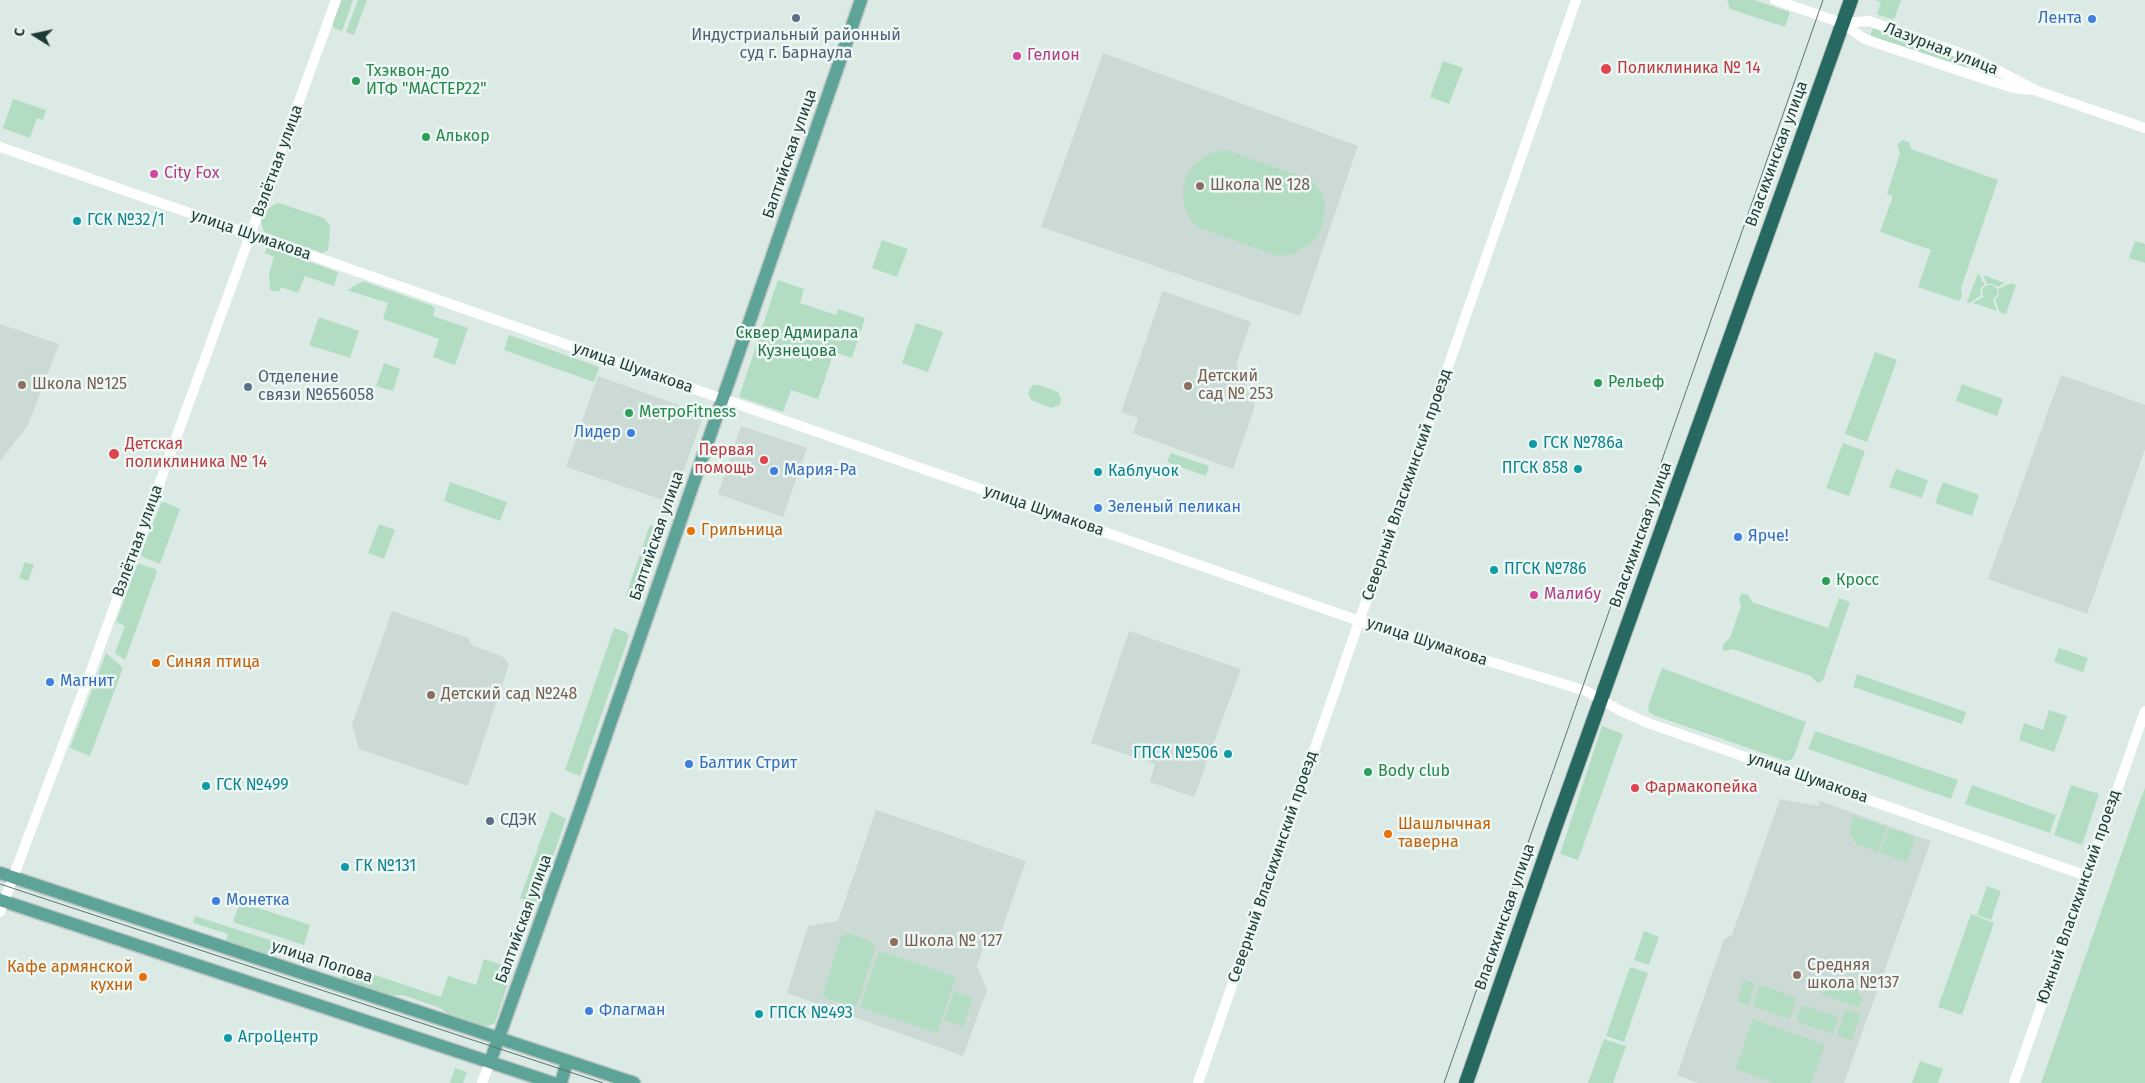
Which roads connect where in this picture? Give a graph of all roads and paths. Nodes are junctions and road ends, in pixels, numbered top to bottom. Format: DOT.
graph roads {
  1 [pos="336,0"];
  2 [pos="861,0"];
  3 [pos="1576,0"];
  4 [pos="1775,0"];
  5 [pos="1851,0"];
  6 [pos="1842,23"];
  7 [pos="2037,91"];
  8 [pos="2145,128"];
  9 [pos="0,147"];
  10 [pos="251,235"];
  11 [pos="722,399"];
  12 [pos="1360,621"];
  13 [pos="1601,699"];
  14 [pos="2145,711"];
  15 [pos="6,875"];
  16 [pos="2087,876"];
  17 [pos="1,905"];
  18 [pos="498,1038"];
  19 [pos="568,1061"];
  20 [pos="490,1062"];
  21 [pos="482,1083"];
  22 [pos="553,1083"];
  23 [pos="561,1083"];
  24 [pos="634,1083"];
  25 [pos="1198,1083"];
  26 [pos="1466,1083"];
  27 [pos="2014,1083"];
  1 -- 10 [label="street, Взлётная улица"];
  2 -- 11 [label="main road, Балтийская улица"];
  3 -- 12 [label="street, Северный Власихинский проезд"];
  4 -- 6 [label="street, Лазурная улица"];
  5 -- 6 [label="highway, Власихинская улица"];
  6 -- 7 [label="street, Лазурная улица"];
  6 -- 7 [label="street, Лазурная улица"];
  6 -- 13 [label="highway, Власихинская улица"];
  7 -- 8 [label="street, Лазурная улица"];
  9 -- 10 [label="street, улица Шумакова"];
  10 -- 11 [label="street, улица Шумакова"];
  10 -- 15 [label="street, Взлётная улица"];
  11 -- 12 [label="street, улица Шумакова"];
  11 -- 18 [label="main road, Балтийская улица"];
  12 -- 13 [label="street, улица Шумакова"];
  12 -- 25 [label="street, Северный Власихинский проезд"];
  13 -- 16 [label="street, улица Шумакова"];
  13 -- 26 [label="highway, Власихинская улица"];
  14 -- 16 [label="street, Южный Власихинский проезд"];
  15 -- 17 [label="street, Взлётная улица"];
  15 -- 18 [label="main road, улица Попова"];
  16 -- 27 [label="street, Южный Власихинский проезд"];
  17 -- 20 [label="main road"];
  18 -- 19 [label="main road, улица Попова"];
  18 -- 20 [label="main road, Балтийская улица"];
  19 -- 23 [label="main road"];
  19 -- 24 [label="main road, улица Попова"];
  20 -- 21 [label="street, Балтийская улица"];
  20 -- 22 [label="main road"];
}
